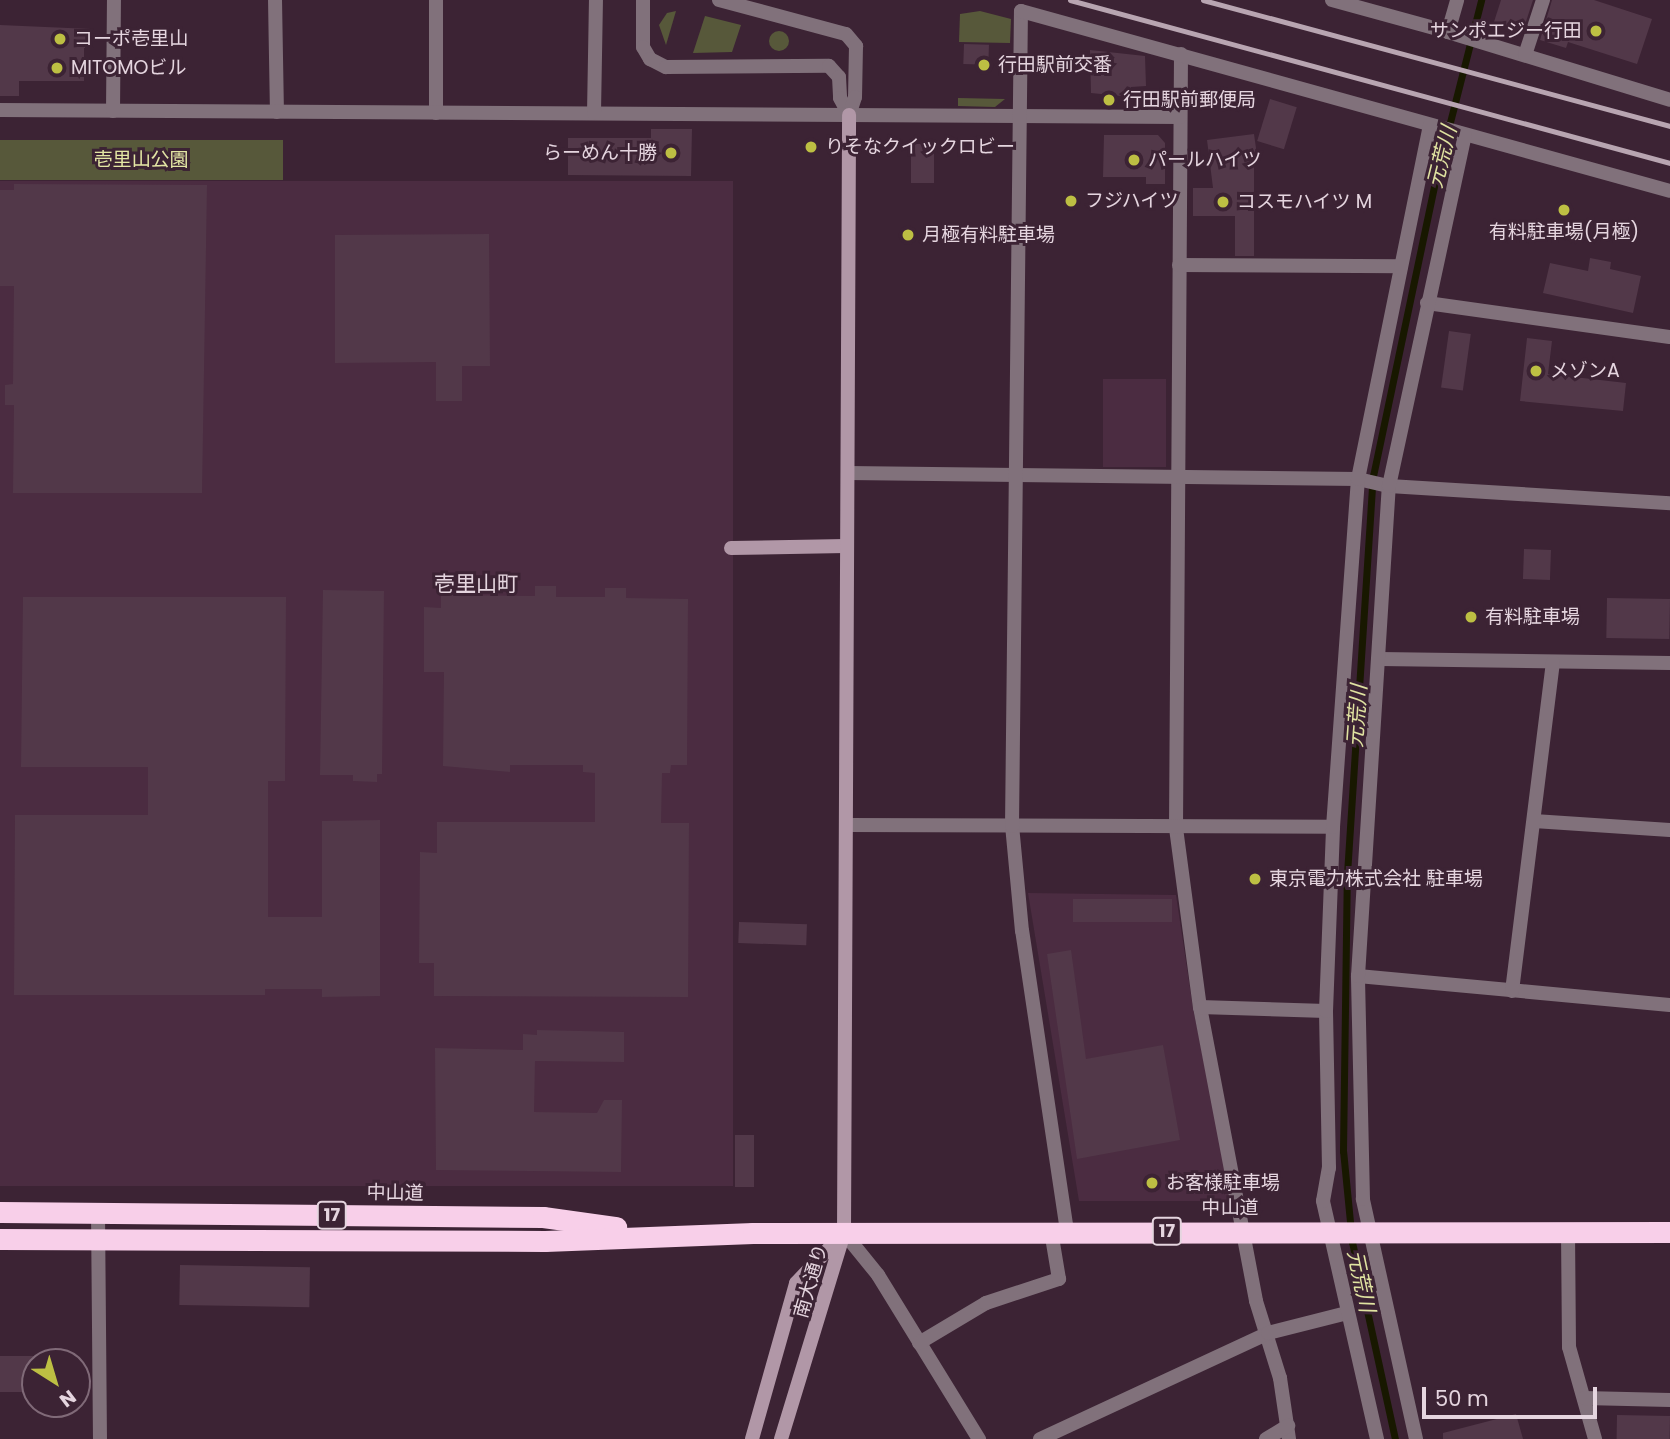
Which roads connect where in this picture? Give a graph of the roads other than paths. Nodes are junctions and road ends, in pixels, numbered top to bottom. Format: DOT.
graph roads {
  1 [pos="114,0"];
  2 [pos="275,0"];
  3 [pos="436,0"];
  4 [pos="596,0"];
  5 [pos="643,0"];
  6 [pos="719,0"];
  7 [pos="1332,0"];
  8 [pos="1457,0"];
  9 [pos="1543,0"];
  10 [pos="1354,3"];
  11 [pos="1448,32"];
  12 [pos="1181,54"];
  13 [pos="1525,55"];
  14 [pos="1670,100"];
  15 [pos="0,110"];
  16 [pos="113,111"];
  17 [pos="277,112"];
  18 [pos="436,113"];
  19 [pos="594,113"];
  20 [pos="849,115"];
  21 [pos="1019,116"];
  22 [pos="1180,117"];
  23 [pos="1430,125"];
  24 [pos="1465,135"];
  25 [pos="1670,191"];
  26 [pos="1179,265"];
  27 [pos="1401,266"];
  28 [pos="1427,303"];
  29 [pos="1670,337"];
  30 [pos="848,472"];
  31 [pos="1013,474"];
  32 [pos="1178,476"];
  33 [pos="1358,480"];
  34 [pos="1389,486"];
  35 [pos="1670,503"];
  36 [pos="846,546"];
  37 [pos="731,548"];
  38 [pos="1380,659"];
  39 [pos="1553,663"];
  40 [pos="1670,663"];
  41 [pos="1534,821"];
  42 [pos="847,825"];
  43 [pos="1012,826"];
  44 [pos="1333,827"];
  45 [pos="1176,828"];
  46 [pos="1670,830"];
  47 [pos="1358,976"];
  48 [pos="1512,991"];
  49 [pos="1670,1005"];
  50 [pos="1200,1007"];
  51 [pos="1326,1011"];
  52 [pos="0,1212"];
  53 [pos="98,1212"];
  54 [pos="1059,1231"];
  55 [pos="1246,1231"];
  56 [pos="1331,1231"];
  57 [pos="1372,1231"];
  58 [pos="1568,1232"];
  59 [pos="1670,1232"];
  60 [pos="844,1233"];
  61 [pos="663,1234"];
  62 [pos="0,1238"];
  63 [pos="101,1238"];
  64 [pos="1347,1312"];
  65 [pos="1268,1333"];
  66 [pos="919,1343"];
  67 [pos="1584,1398"];
  68 [pos="1670,1400"];
  69 [pos="1289,1432"];
  70 [pos="100,1439"];
  71 [pos="752,1439"];
  72 [pos="781,1439"];
  73 [pos="979,1439"];
  74 [pos="1040,1439"];
  75 [pos="1266,1439"];
  76 [pos="1377,1439"];
  77 [pos="1416,1439"];
  78 [pos="1595,1439"];
  1 -- 16 [label="street"];
  2 -- 17 [label="street"];
  3 -- 18 [label="street"];
  4 -- 19 [label="street"];
  5 -- 20 [label="street"];
  6 -- 20 [label="street"];
  7 -- 10 [label="street"];
  8 -- 11 [label="street"];
  9 -- 13 [label="street"];
  10 -- 11 [label="street"];
  11 -- 13 [label="street"];
  12 -- 21 [label="street"];
  12 -- 22 [label="street"];
  12 -- 23 [label="street"];
  13 -- 14 [label="street"];
  15 -- 16 [label="street"];
  16 -- 17 [label="street"];
  17 -- 18 [label="street"];
  18 -- 19 [label="street"];
  19 -- 20 [label="street"];
  20 -- 21 [label="street"];
  20 -- 30 [label="main road"];
  21 -- 22 [label="street"];
  21 -- 31 [label="street"];
  22 -- 26 [label="street"];
  23 -- 24 [label="street"];
  23 -- 27 [label="street"];
  24 -- 25 [label="street"];
  24 -- 28 [label="street"];
  26 -- 27 [label="street"];
  26 -- 32 [label="street"];
  27 -- 33 [label="street"];
  28 -- 29 [label="street"];
  28 -- 34 [label="street"];
  30 -- 31 [label="street"];
  30 -- 36 [label="main road"];
  31 -- 32 [label="street"];
  31 -- 43 [label="street"];
  32 -- 33 [label="street"];
  32 -- 45 [label="street"];
  33 -- 34 [label="street"];
  33 -- 44 [label="street"];
  34 -- 35 [label="street"];
  34 -- 38 [label="street"];
  36 -- 37 [label="main road"];
  36 -- 42 [label="main road"];
  38 -- 39 [label="street"];
  38 -- 47 [label="street"];
  39 -- 40 [label="street"];
  39 -- 41 [label="street"];
  41 -- 46 [label="street"];
  41 -- 48 [label="street"];
  42 -- 43 [label="street"];
  42 -- 60 [label="main road"];
  43 -- 45 [label="street"];
  43 -- 54 [label="street"];
  44 -- 45 [label="street"];
  44 -- 51 [label="street"];
  45 -- 50 [label="street"];
  47 -- 48 [label="street"];
  47 -- 57 [label="street"];
  48 -- 49 [label="street"];
  50 -- 51 [label="street"];
  50 -- 55 [label="street"];
  51 -- 56 [label="street"];
  52 -- 53 [label="highway, 中山道 / 17"];
  53 -- 61 [label="highway, 中山道 / 17"];
  53 -- 63 [label="street"];
  54 -- 55 [label="highway, 中山道 / 17"];
  54 -- 60 [label="highway, 中山道 / 17"];
  54 -- 66 [label="street"];
  55 -- 56 [label="highway, 中山道 / 17"];
  55 -- 65 [label="street"];
  56 -- 57 [label="highway, 中山道 / 17"];
  56 -- 64 [label="street"];
  57 -- 58 [label="highway, 中山道 / 17"];
  57 -- 77 [label="street"];
  58 -- 59 [label="highway, 中山道 / 17"];
  58 -- 67 [label="street"];
  60 -- 61 [label="highway, 中山道 / 17"];
  60 -- 66 [label="street"];
  60 -- 71 [label="main road, 南大通り"];
  60 -- 72 [label="main road, 南大通り"];
  61 -- 63 [label="highway, 中山道 / 17"];
  62 -- 63 [label="highway, 中山道 / 17"];
  63 -- 70 [label="street"];
  64 -- 65 [label="street"];
  64 -- 76 [label="street"];
  65 -- 69 [label="street"];
  65 -- 74 [label="street"];
  66 -- 73 [label="street"];
  67 -- 68 [label="street"];
  67 -- 78 [label="street"];
  69 -- 75 [label="street"];
}
